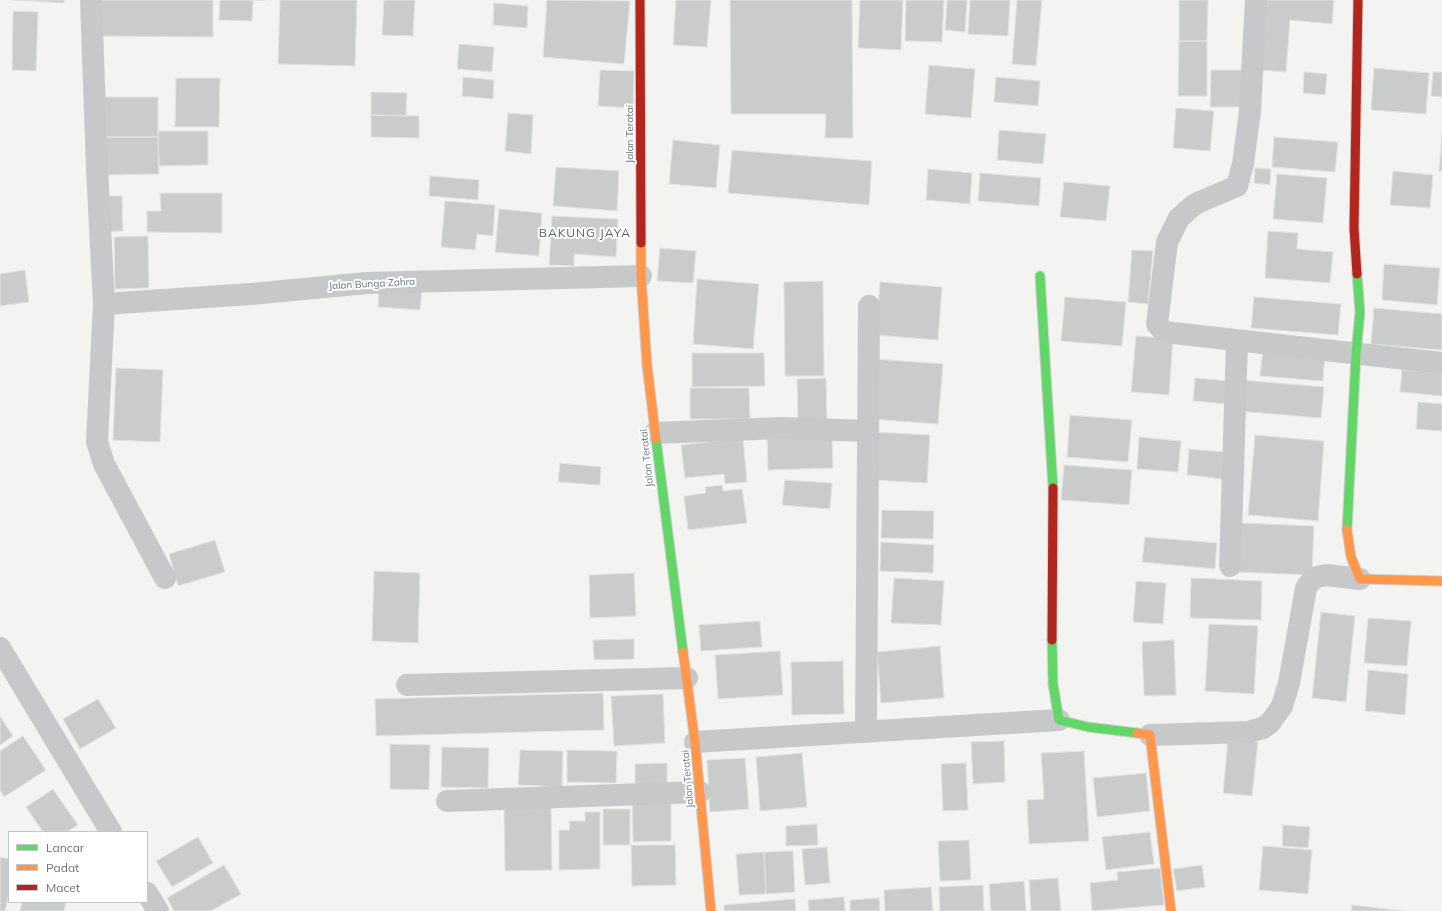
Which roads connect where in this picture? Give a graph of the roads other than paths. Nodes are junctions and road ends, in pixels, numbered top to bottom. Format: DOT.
graph roads {
  1 [pos="91,0"];
  2 [pos="640,0"];
  3 [pos="1256,0"];
  4 [pos="1358,0"];
  5 [pos="641,276"];
  6 [pos="1040,276"];
  7 [pos="104,304"];
  8 [pos="869,306"];
  9 [pos="1237,341"];
  10 [pos="1356,354"];
  11 [pos="1442,363"];
  12 [pos="868,431"];
  13 [pos="655,432"];
  14 [pos="1230,566"];
  15 [pos="165,578"];
  16 [pos="1360,579"];
  17 [pos="1442,581"];
  18 [pos="0,648"];
  19 [pos="687,678"];
  20 [pos="407,685"];
  21 [pos="1059,720"];
  22 [pos="866,730"];
  23 [pos="1150,735"];
  24 [pos="695,742"];
  25 [pos="700,792"];
  26 [pos="447,801"];
  27 [pos="109,831"];
  28 [pos="148,895"];
  29 [pos="158,911"];
  30 [pos="711,911"];
  31 [pos="1171,911"];
  1 -- 7 [label="street"];
  2 -- 5 [label="street, Jalan Teratai"];
  3 -- 9 [label="street"];
  4 -- 10 [label="street"];
  5 -- 7 [label="street, Jalan Bunga Zahra"];
  5 -- 13 [label="street, Jalan Teratai"];
  6 -- 21 [label="street"];
  7 -- 15 [label="street"];
  8 -- 12 [label="street"];
  9 -- 10 [label="street"];
  9 -- 14 [label="street"];
  10 -- 11 [label="street"];
  10 -- 16 [label="street"];
  12 -- 13 [label="street"];
  12 -- 22 [label="street"];
  13 -- 19 [label="street, Jalan Teratai"];
  16 -- 17 [label="street"];
  16 -- 23 [label="street"];
  18 -- 27 [label="street"];
  19 -- 20 [label="street"];
  19 -- 24 [label="street, Jalan Teratai"];
  21 -- 22 [label="street"];
  21 -- 23 [label="street"];
  22 -- 24 [label="street"];
  23 -- 31 [label="street"];
  24 -- 25 [label="street, Jalan Teratai"];
  25 -- 26 [label="street"];
  25 -- 30 [label="street, Jalan Teratai"];
  28 -- 29 [label="street"];
}
